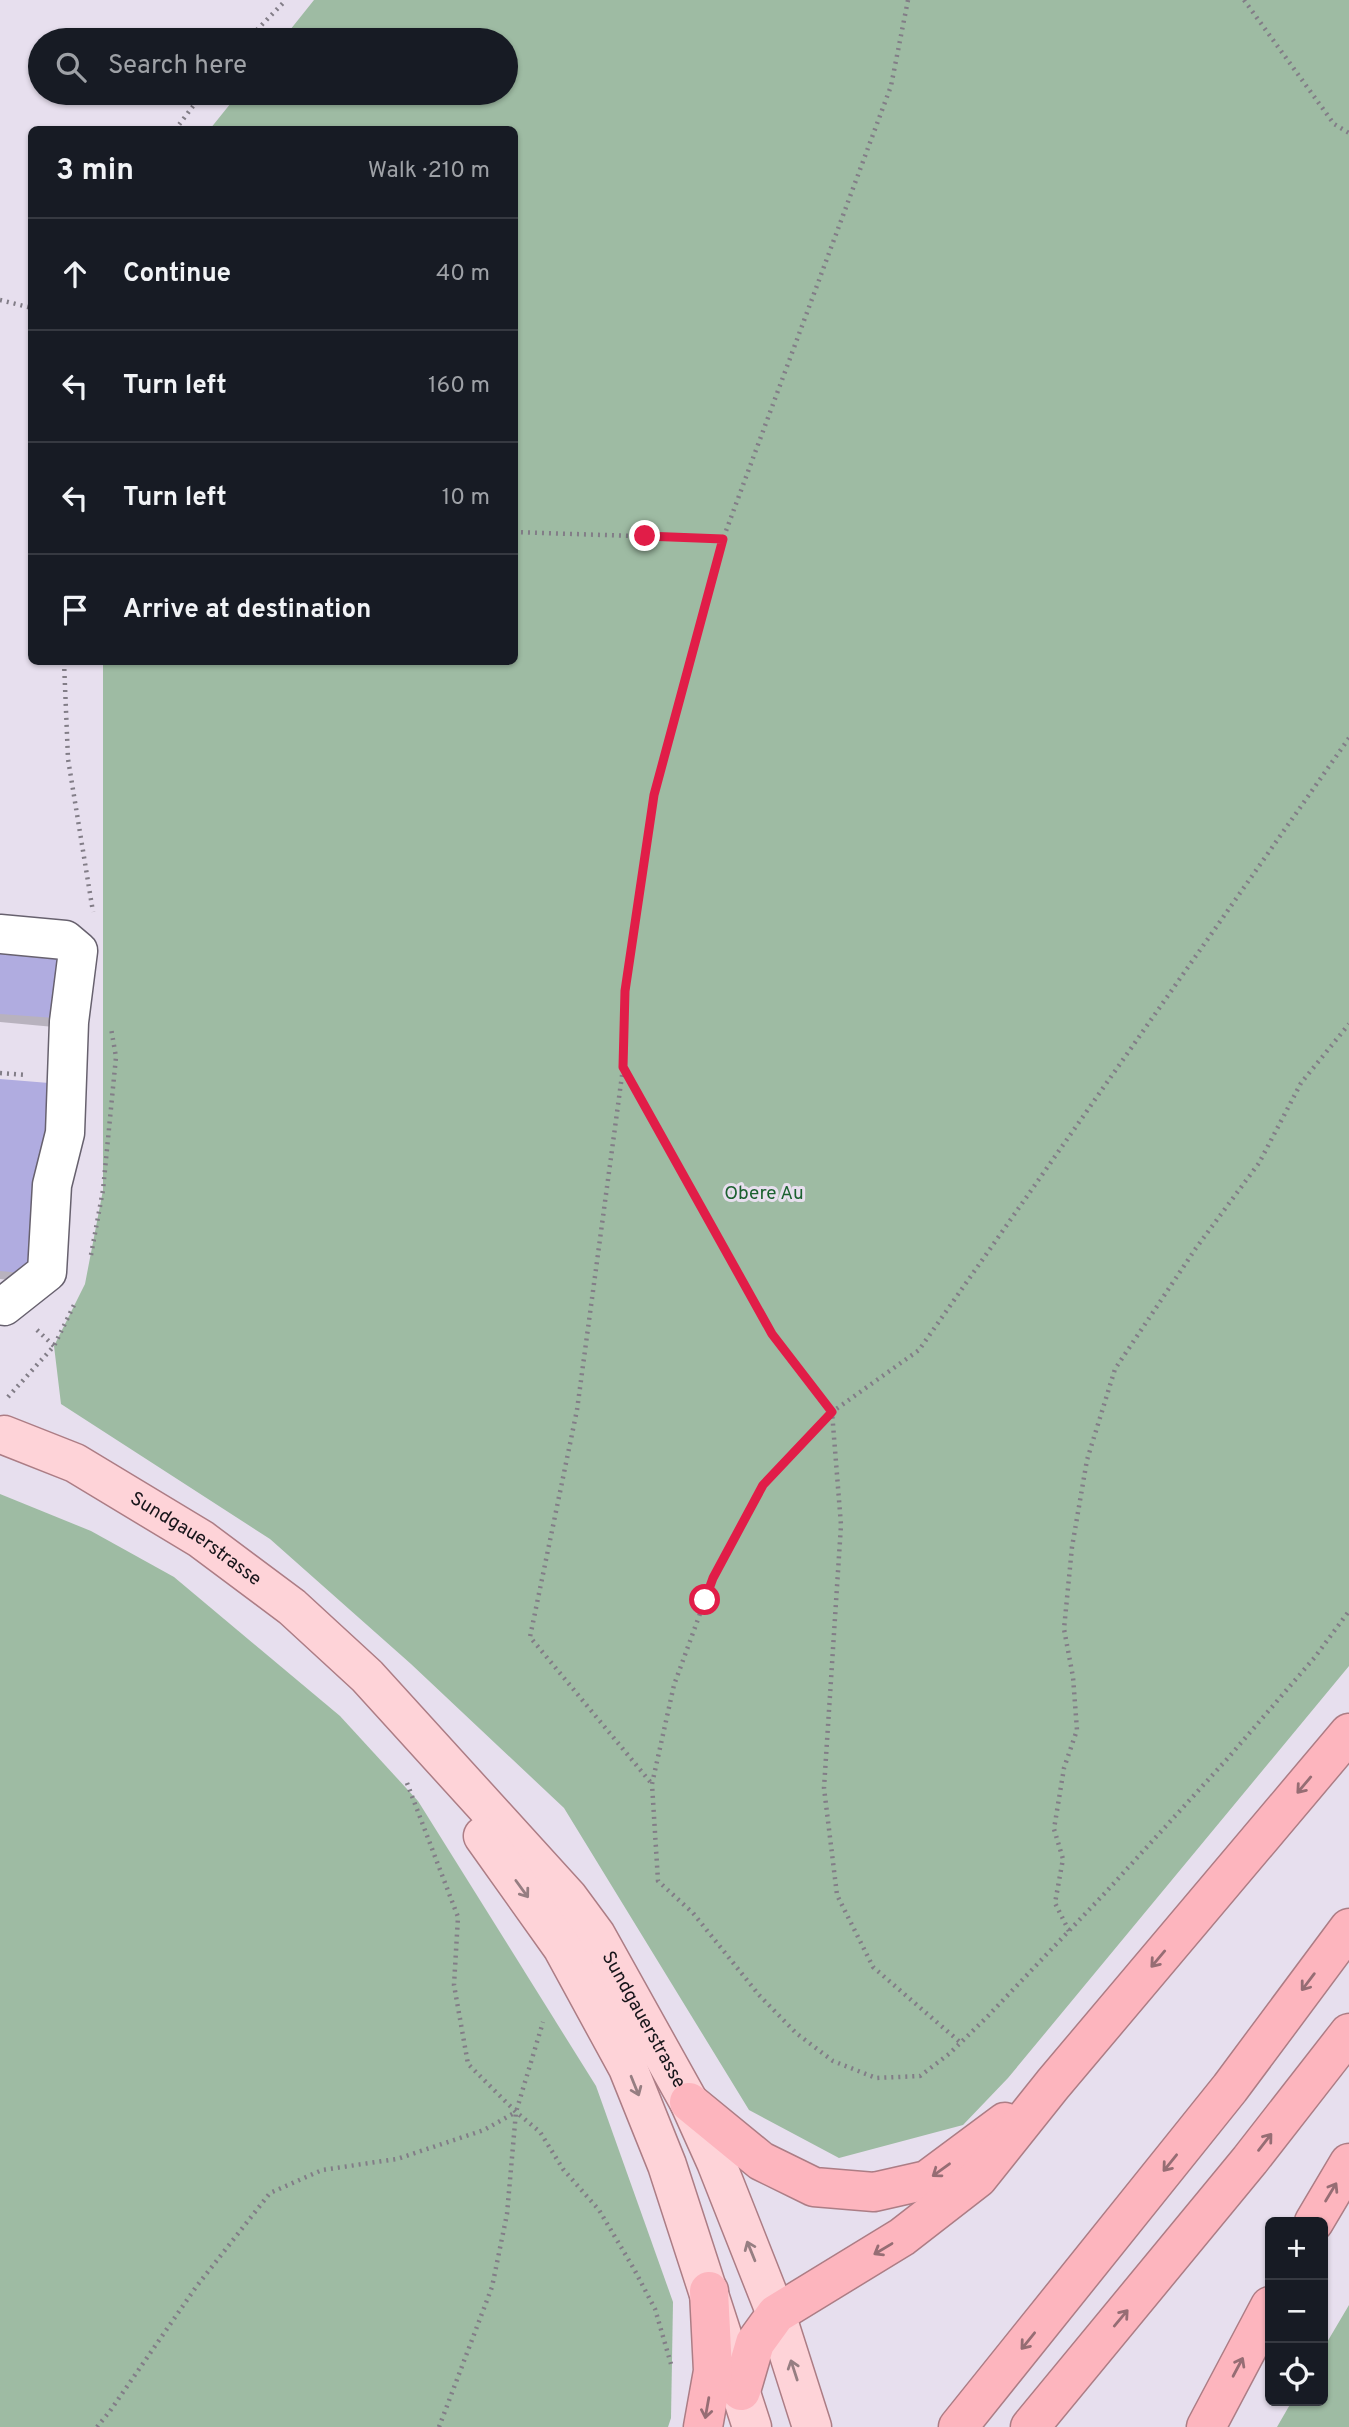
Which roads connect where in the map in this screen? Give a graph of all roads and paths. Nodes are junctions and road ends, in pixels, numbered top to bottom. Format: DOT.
graph roads {
  1 [pos="286,0"];
  2 [pos="908,0"];
  3 [pos="1244,0"];
  4 [pos="259,28"];
  5 [pos="194,105"];
  6 [pos="178,126"];
  7 [pos="1349,133"];
  8 [pos="0,300"];
  9 [pos="28,307"];
  10 [pos="518,532"];
  11 [pos="723,539"];
  12 [pos="64,665"];
  13 [pos="1349,738"];
  14 [pos="94,915"];
  15 [pos="0,934"];
  16 [pos="1349,1024"];
  17 [pos="623,1067"];
  18 [pos="0,1305"];
  19 [pos="41,1334"];
  20 [pos="832,1412"];
  21 [pos="2,1420"];
  22 [pos="1349,1611"];
  23 [pos="367,1676"];
  24 [pos="1349,1733"];
  25 [pos="406,1779"];
  26 [pos="652,1784"];
  27 [pos="1349,1928"];
  28 [pos="1069,1931"];
  29 [pos="543,2022"];
  30 [pos="1349,2033"];
  31 [pos="961,2043"];
  32 [pos="1053,2084"];
  33 [pos="689,2102"];
  34 [pos="516,2112"];
  35 [pos="1349,2163"];
  36 [pos="1317,2217"];
  37 [pos="709,2291"];
  38 [pos="776,2314"];
  39 [pos="1265,2315"];
  40 [pos="672,2368"];
  41 [pos="741,2391"];
  42 [pos="97,2427"];
  43 [pos="439,2427"];
  44 [pos="703,2427"];
  45 [pos="752,2427"];
  46 [pos="812,2427"];
  47 [pos="958,2427"];
  48 [pos="1030,2427"];
  49 [pos="1206,2427"];
  1 -- 4 [label="path"];
  2 -- 11 [label="path"];
  3 -- 7 [label="path"];
  5 -- 6 [label="path"];
  8 -- 9 [label="path"];
  10 -- 11 [label="path"];
  11 -- 17 [label="path"];
  12 -- 14 [label="path"];
  13 -- 20 [label="path"];
  15 -- 18 [label="street"];
  16 -- 28 [label="path"];
  17 -- 20 [label="path"];
  17 -- 26 [label="path"];
  19 -- 21 [label="path"];
  20 -- 26 [label="path"];
  20 -- 31 [label="path"];
  21 -- 23 [label="main road, Sundgauerstrasse"];
  22 -- 28 [label="path"];
  23 -- 33 [label="main road, Sundgauerstrasse"];
  23 -- 37 [label="main road, Sundgauerstrasse, one-way"];
  24 -- 32 [label="highway, one-way"];
  25 -- 34 [label="path"];
  26 -- 31 [label="path"];
  27 -- 47 [label="highway, one-way"];
  28 -- 31 [label="path"];
  29 -- 34 [label="path"];
  48 -- 30 [label="highway, one-way"];
  32 -- 33 [label="highway, one-way"];
  32 -- 38 [label="highway, one-way"];
  38 -- 33 [label="main road, Sundgauerstrasse, one-way"];
  34 -- 40 [label="path"];
  34 -- 42 [label="path"];
  34 -- 43 [label="path"];
  36 -- 35 [label="highway, one-way"];
  37 -- 41 [label="main road, Sundgauerstrasse"];
  37 -- 44 [label="highway, one-way"];
  38 -- 41 [label="highway"];
  46 -- 38 [label="main road, Sundgauerstrasse, one-way"];
  49 -- 39 [label="highway, one-way"];
  41 -- 45 [label="main road, Sundgauerstrasse"];
}
